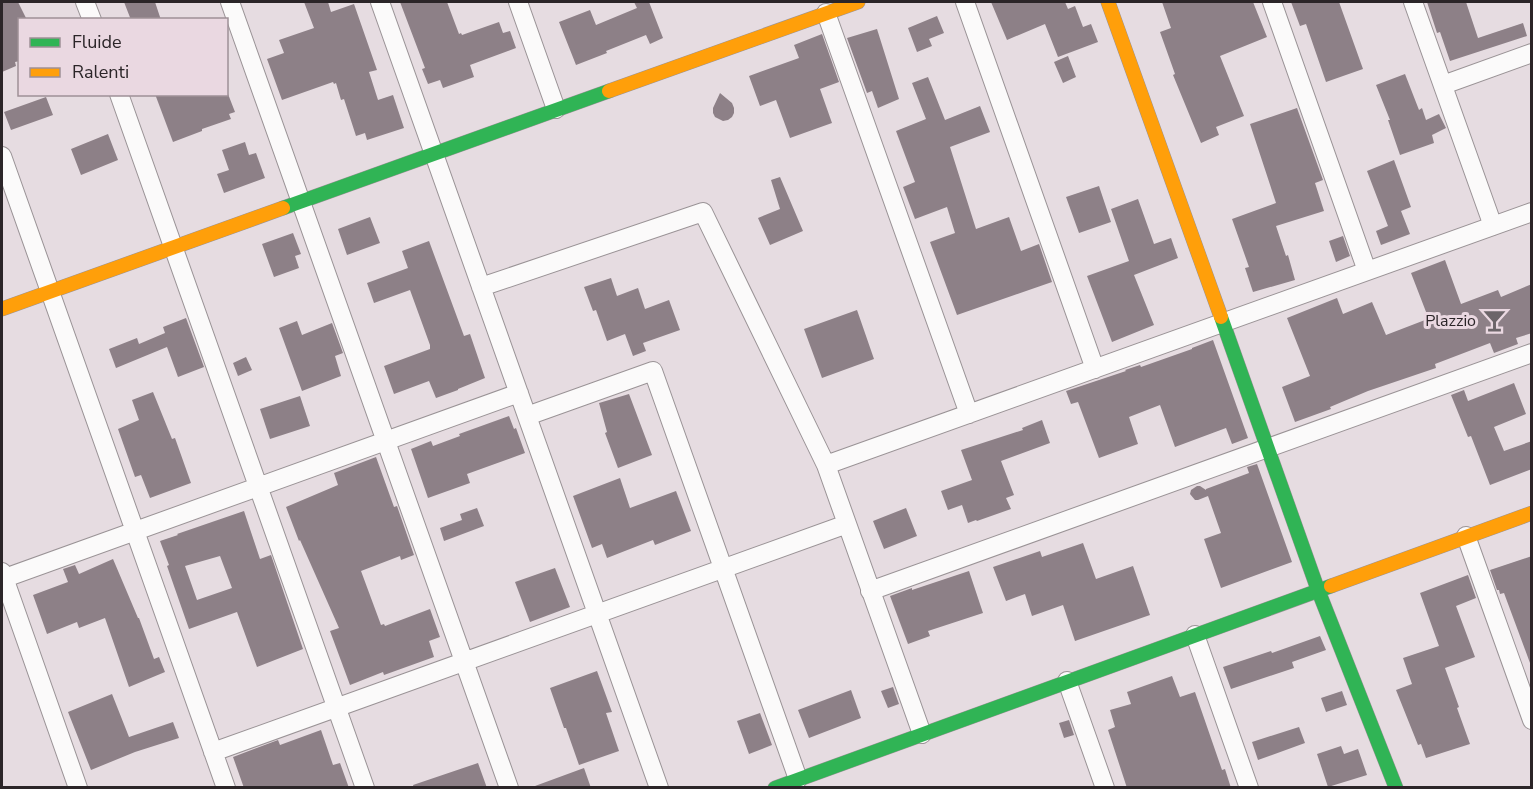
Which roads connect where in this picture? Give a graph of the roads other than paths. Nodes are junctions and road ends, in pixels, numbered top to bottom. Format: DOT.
graph roads {
  1 [pos="86,2"];
  2 [pos="230,2"];
  3 [pos="380,2"];
  4 [pos="518,2"];
  5 [pos="858,2"];
  6 [pos="964,2"];
  7 [pos="1108,2"];
  8 [pos="1272,2"];
  9 [pos="1413,2"];
  10 [pos="826,13"];
  11 [pos="91,18"];
  12 [pos="1532,53"];
  13 [pos="1443,85"];
  14 [pos="119,96"];
  15 [pos="556,110"];
  16 [pos="434,153"];
  17 [pos="2,156"];
  18 [pos="301,201"];
  19 [pos="1532,212"];
  20 [pos="1492,226"];
  21 [pos="173,247"];
  22 [pos="1367,271"];
  23 [pos="481,287"];
  24 [pos="50,292"];
  25 [pos="2,309"];
  26 [pos="1223,323"];
  27 [pos="1532,354"];
  28 [pos="1095,369"];
  29 [pos="519,393"];
  30 [pos="969,414"];
  31 [pos="527,416"];
  32 [pos="386,441"];
  33 [pos="1267,448"];
  34 [pos="826,465"];
  35 [pos="258,487"];
  36 [pos="1532,513"];
  37 [pos="847,524"];
  38 [pos="135,531"];
  39 [pos="1466,536"];
  40 [pos="723,568"];
  41 [pos="2,576"];
  42 [pos="1318,590"];
  43 [pos="870,591"];
  44 [pos="597,614"];
  45 [pos="1195,635"];
  46 [pos="464,662"];
  47 [pos="1067,681"];
  48 [pos="336,707"];
  49 [pos="1532,720"];
  50 [pos="921,734"];
  51 [pos="213,752"];
  52 [pos="798,779"];
  53 [pos="78,788"];
  54 [pos="226,788"];
  55 [pos="365,788"];
  56 [pos="509,788"];
  57 [pos="659,788"];
  58 [pos="775,788"];
  59 [pos="1105,788"];
  60 [pos="1249,788"];
  61 [pos="1396,788"];
  1 -- 11 [label="street"];
  2 -- 18 [label="street"];
  3 -- 16 [label="street"];
  4 -- 15 [label="street"];
  5 -- 10 [label="street"];
  6 -- 28 [label="street"];
  7 -- 26 [label="street"];
  8 -- 22 [label="street"];
  9 -- 13 [label="street"];
  10 -- 15 [label="street"];
  10 -- 30 [label="street"];
  12 -- 13 [label="street"];
  13 -- 20 [label="street"];
  14 -- 21 [label="street"];
  15 -- 16 [label="street"];
  16 -- 18 [label="street"];
  16 -- 23 [label="street"];
  17 -- 24 [label="street"];
  18 -- 21 [label="street"];
  18 -- 32 [label="street"];
  19 -- 20 [label="street"];
  20 -- 22 [label="street"];
  21 -- 24 [label="street"];
  21 -- 35 [label="street"];
  22 -- 26 [label="street"];
  23 -- 29 [label="street"];
  23 -- 34 [label="street"];
  24 -- 25 [label="street"];
  24 -- 38 [label="street"];
  26 -- 28 [label="street"];
  26 -- 33 [label="street"];
  27 -- 33 [label="street"];
  28 -- 30 [label="street"];
  29 -- 31 [label="street"];
  29 -- 32 [label="street"];
  30 -- 34 [label="street"];
  31 -- 40 [label="street"];
  31 -- 44 [label="street"];
  32 -- 35 [label="street"];
  32 -- 46 [label="street"];
  33 -- 42 [label="street"];
  33 -- 43 [label="street"];
  34 -- 37 [label="street"];
  35 -- 38 [label="street"];
  35 -- 48 [label="street"];
  36 -- 39 [label="street"];
  37 -- 40 [label="street"];
  37 -- 43 [label="street"];
  38 -- 41 [label="street"];
  38 -- 51 [label="street"];
  39 -- 42 [label="street"];
  39 -- 49 [label="street"];
  40 -- 44 [label="street"];
  40 -- 52 [label="street"];
  41 -- 53 [label="street"];
  42 -- 45 [label="street"];
  42 -- 61 [label="street"];
  43 -- 50 [label="street"];
  44 -- 46 [label="street"];
  44 -- 57 [label="street"];
  45 -- 47 [label="street"];
  45 -- 60 [label="street"];
  46 -- 48 [label="street"];
  46 -- 56 [label="street"];
  47 -- 50 [label="street"];
  47 -- 59 [label="street"];
  48 -- 51 [label="street"];
  48 -- 55 [label="street"];
  50 -- 52 [label="street"];
  51 -- 54 [label="street"];
  52 -- 58 [label="street"];
}
